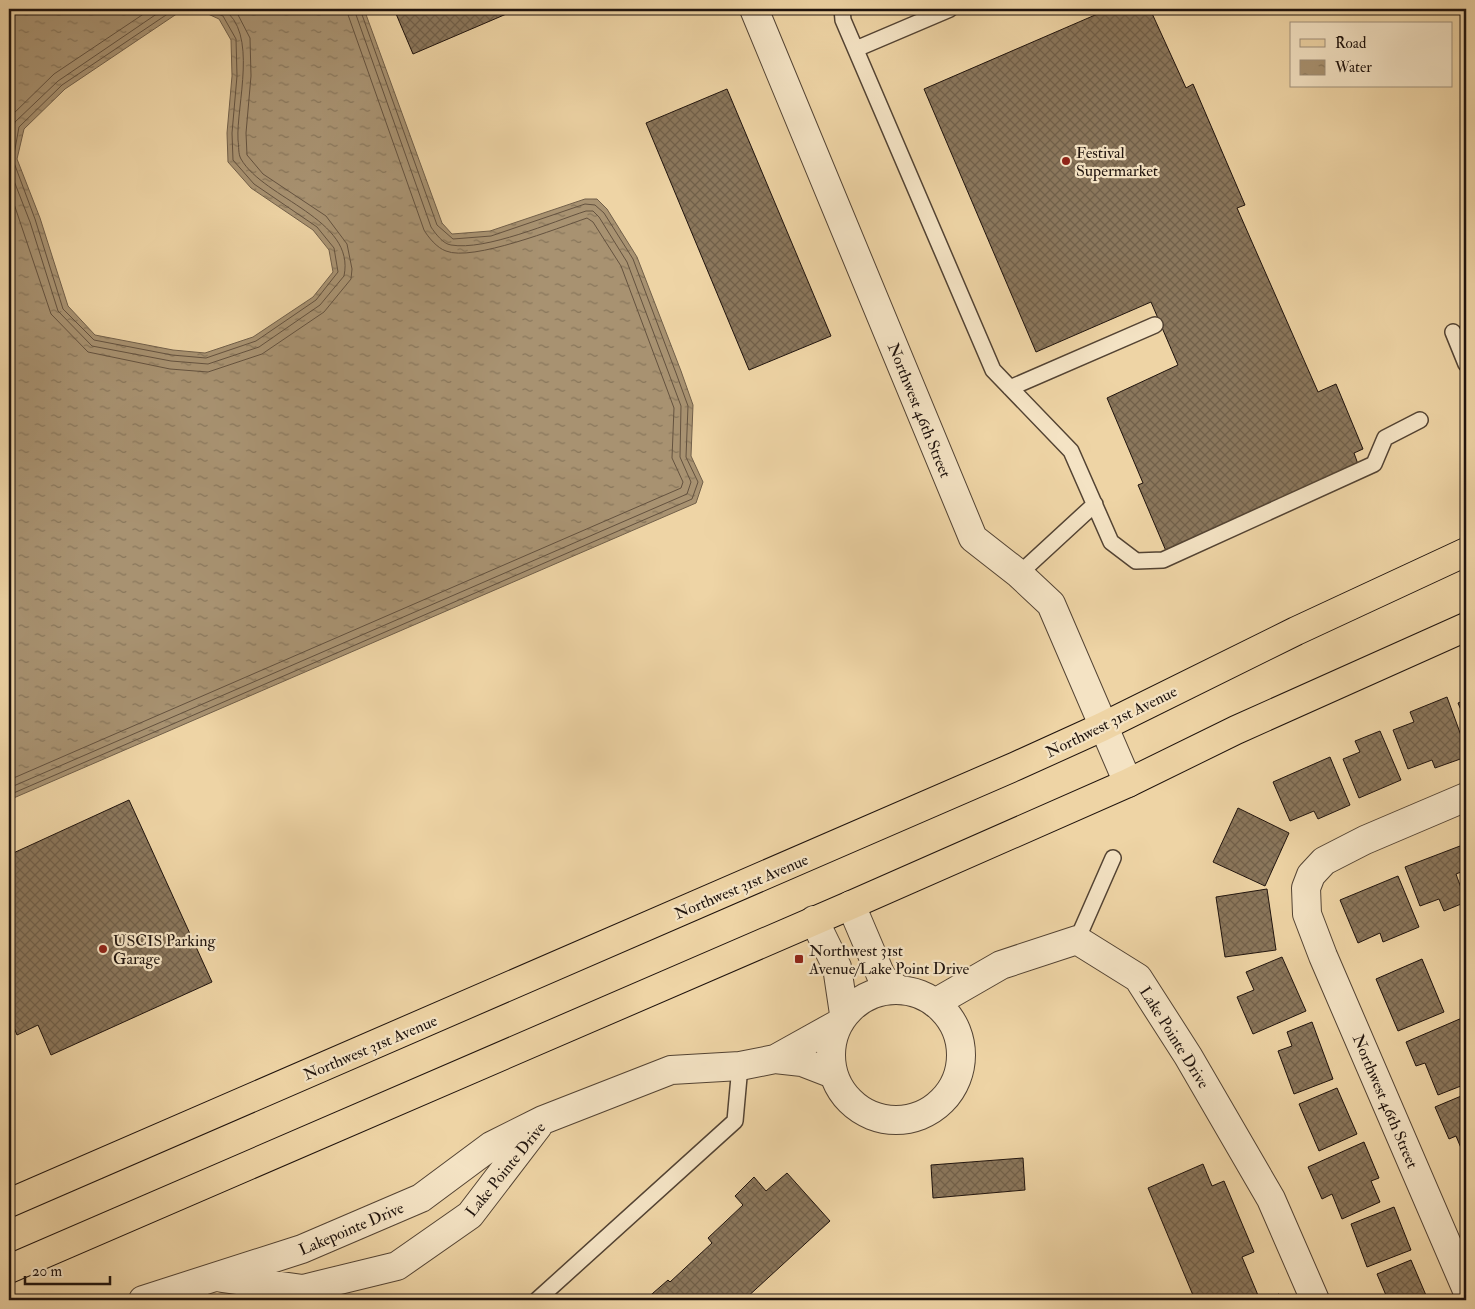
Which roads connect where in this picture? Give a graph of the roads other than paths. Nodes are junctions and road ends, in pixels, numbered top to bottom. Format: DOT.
graph roads {
  1 [pos="754,9"];
  2 [pos="842,9"];
  3 [pos="950,9"];
  4 [pos="856,49"];
  5 [pos="1155,325"];
  6 [pos="1454,332"];
  7 [pos="1466,364"];
  8 [pos="1010,388"];
  9 [pos="1420,420"];
  10 [pos="1095,504"];
  11 [pos="1466,552"];
  12 [pos="1019,574"];
  13 [pos="1466,627"];
  14 [pos="1102,727"];
  15 [pos="1128,783"];
  16 [pos="1466,797"];
  17 [pos="1113,858"];
  18 [pos="851,905"];
  19 [pos="814,920"];
  20 [pos="1077,940"];
  21 [pos="898,989"];
  22 [pos="934,1003"];
  23 [pos="841,1019"];
  24 [pos="774,1059"];
  25 [pos="740,1066"];
  26 [pos="833,1074"];
  27 [pos="542,1120"];
  28 [pos="9,1203"];
  29 [pos="9,1269"];
  30 [pos="213,1277"];
  31 [pos="1466,1288"];
  32 [pos="143,1300"];
  33 [pos="537,1300"];
  34 [pos="1315,1300"];
  1 -- 12 [label="street, Northwest 46th Street"];
  2 -- 4 [label="lane"];
  3 -- 4 [label="lane"];
  4 -- 8 [label="lane"];
  5 -- 8 [label="lane"];
  6 -- 7 [label="lane"];
  8 -- 10 [label="lane"];
  9 -- 10 [label="lane"];
  10 -- 12 [label="lane"];
  11 -- 14 [label="main road, Northwest 31st Avenue"];
  12 -- 14 [label="street, Northwest 46th Street"];
  13 -- 15 [label="main road"];
  14 -- 15 [label="street, Northwest 46th Street"];
  14 -- 28 [label="main road, Northwest 31st Avenue"];
  15 -- 18 [label="main road"];
  16 -- 31 [label="street, Northwest 46th Street"];
  17 -- 20 [label="lane"];
  18 -- 19 [label="main road"];
  18 -- 21 [label="street"];
  19 -- 23 [label="street"];
  19 -- 29 [label="main road"];
  20 -- 22 [label="street"];
  20 -- 34 [label="street, Lake Pointe Drive"];
  21 -- 22 [label="street"];
  21 -- 23 [label="street"];
  22 -- 26 [label="street"];
  23 -- 24 [label="street, Lake Pointe Drive"];
  23 -- 26 [label="street"];
  24 -- 25 [label="street, Lake Pointe Drive"];
  24 -- 26 [label="street, Lake Pointe Drive"];
  25 -- 27 [label="street, Lake Pointe Drive"];
  25 -- 33 [label="lane"];
  27 -- 30 [label="street, Lakepointe Drive"];
  27 -- 30 [label="street, Lake Pointe Drive"];
  30 -- 32 [label="street, Lakepointe Drive"];
}
